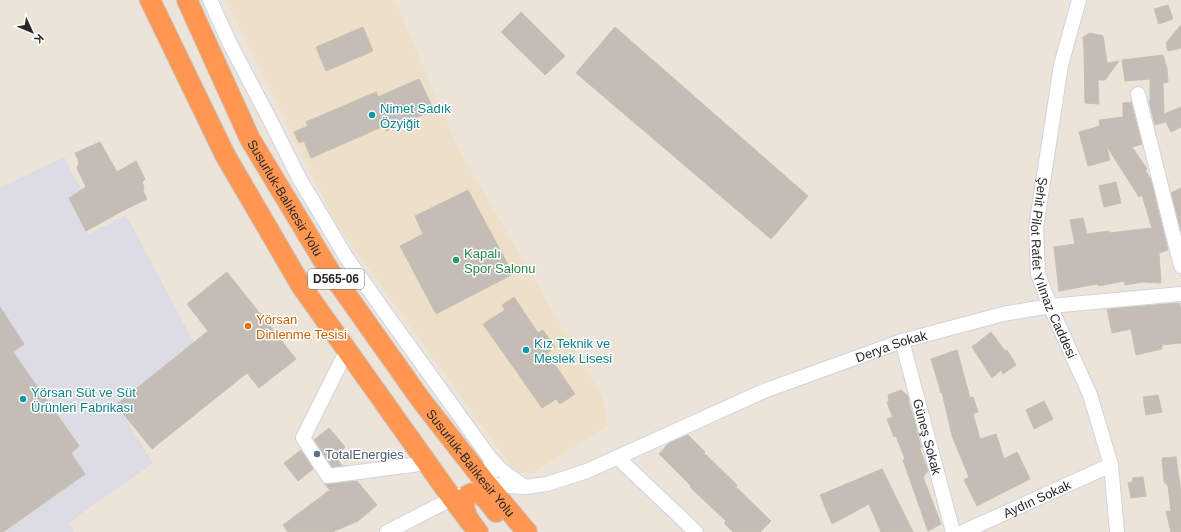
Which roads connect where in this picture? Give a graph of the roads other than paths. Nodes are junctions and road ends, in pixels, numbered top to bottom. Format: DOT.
graph roads {
  1 [pos="150,0"];
  2 [pos="187,0"];
  3 [pos="210,0"];
  4 [pos="1079,0"];
  5 [pos="1138,94"];
  6 [pos="1181,266"];
  7 [pos="1181,294"];
  8 [pos="1050,306"];
  9 [pos="902,341"];
  10 [pos="347,350"];
  11 [pos="490,458"];
  12 [pos="617,458"];
  13 [pos="427,463"];
  14 [pos="1111,464"];
  15 [pos="484,482"];
  16 [pos="525,487"];
  17 [pos="452,498"];
  18 [pos="474,527"];
  19 [pos="387,532"];
  20 [pos="512,532"];
  21 [pos="527,532"];
  22 [pos="696,532"];
  23 [pos="953,532"];
  24 [pos="963,532"];
  25 [pos="1117,532"];
  1 -- 10 [label="highway, D565-06"];
  2 -- 15 [label="highway, Susurluk-Balıkesir Yolu / D565-06"];
  3 -- 11 [label="street"];
  4 -- 8 [label="street, Şehit Pilot Rafet Yılmaz Caddesi"];
  5 -- 6 [label="street"];
  7 -- 8 [label="street, Derya Sokak"];
  8 -- 9 [label="street, Derya Sokak"];
  8 -- 14 [label="street, Şehit Pilot Rafet Yılmaz Caddesi"];
  9 -- 12 [label="street, Derya Sokak"];
  9 -- 23 [label="street, Güneş Sokak"];
  10 -- 13 [label="highway, D565-06"];
  10 -- 13 [label="street"];
  11 -- 15 [label="street"];
  11 -- 16 [label="street"];
  12 -- 16 [label="street, Derya Sokak"];
  12 -- 22 [label="street"];
  13 -- 17 [label="highway, D565-06"];
  14 -- 24 [label="street, Aydın Sokak"];
  14 -- 25 [label="street, Şehit Pilot Rafet Yılmaz Caddesi"];
  15 -- 16 [label="street, Derya Sokak"];
  15 -- 17 [label="street"];
  15 -- 21 [label="highway, Susurluk-Balıkesir Yolu / D565-06"];
  17 -- 18 [label="highway, D565-06"];
  17 -- 19 [label="street"];
  18 -- 20 [label="highway"];
}
